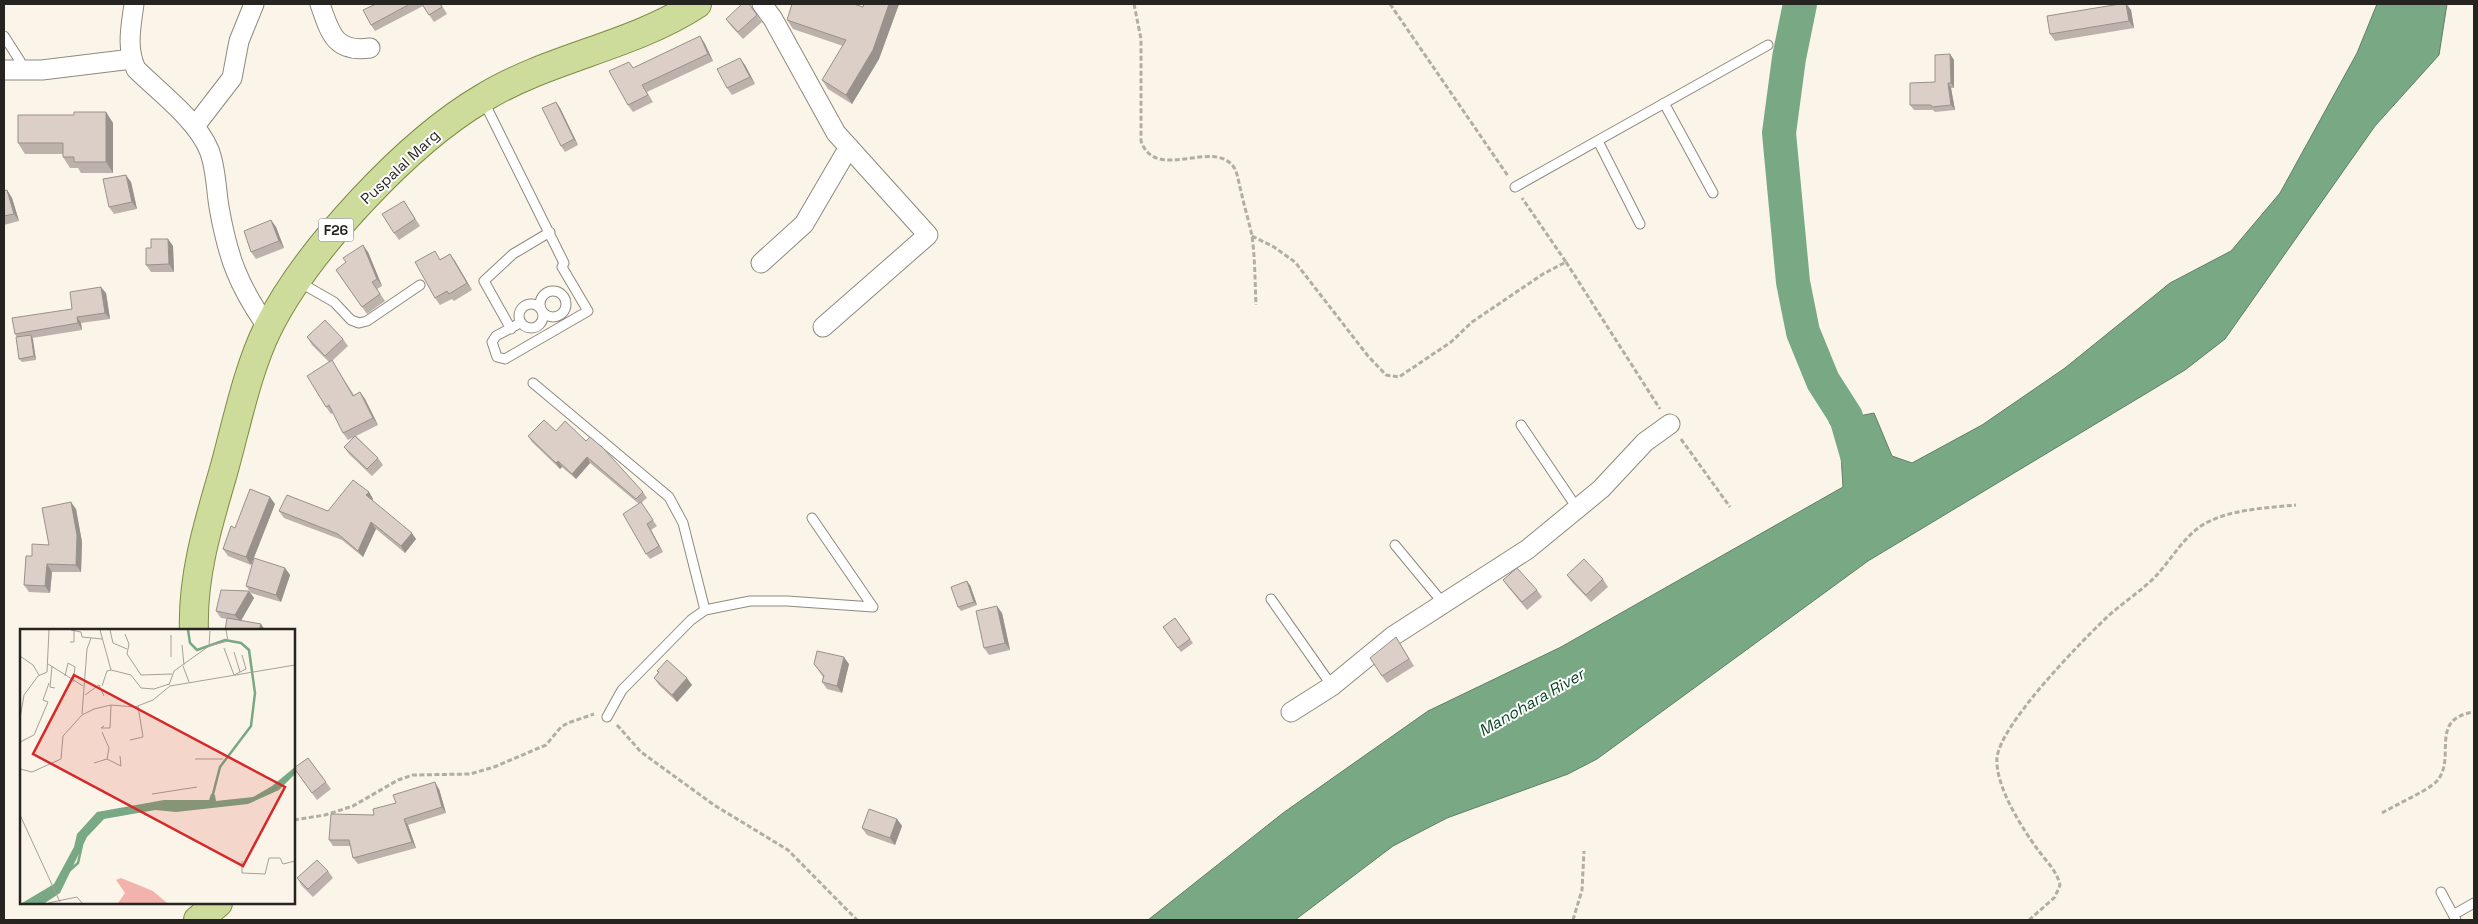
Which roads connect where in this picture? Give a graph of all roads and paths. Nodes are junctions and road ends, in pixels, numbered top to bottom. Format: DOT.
graph roads {
  1 [pos="134,4"];
  2 [pos="254,4"];
  3 [pos="320,4"];
  4 [pos="697,4"];
  5 [pos="762,4"];
  6 [pos="1134,4"];
  7 [pos="1390,4"];
  8 [pos="4,36"];
  9 [pos="1768,46"];
  10 [pos="370,48"];
  11 [pos="132,59"];
  12 [pos="4,70"];
  13 [pos="23,70"];
  14 [pos="482,98"];
  15 [pos="1664,103"];
  16 [pos="195,126"];
  17 [pos="1598,140"];
  18 [pos="849,147"];
  19 [pos="1515,187"];
  20 [pos="1713,193"];
  21 [pos="1640,224"];
  22 [pos="550,232"];
  23 [pos="1252,236"];
  24 [pos="1566,262"];
  25 [pos="761,263"];
  26 [pos="297,281"];
  27 [pos="420,285"];
  28 [pos="1256,305"];
  29 [pos="520,322"];
  30 [pos="823,327"];
  31 [pos="268,328"];
  32 [pos="511,329"];
  33 [pos="533,383"];
  34 [pos="1670,424"];
  35 [pos="1521,426"];
  36 [pos="2296,505"];
  37 [pos="1730,507"];
  38 [pos="1577,508"];
  39 [pos="812,518"];
  40 [pos="1395,545"];
  41 [pos="1271,599"];
  42 [pos="1443,603"];
  43 [pos="705,610"];
  44 [pos="194,629"];
  45 [pos="1332,686"];
  46 [pos="1291,712"];
  47 [pos="2474,712"];
  48 [pos="607,717"];
  49 [pos="2382,813"];
  50 [pos="295,820"];
  51 [pos="1584,851"];
  52 [pos="2441,892"];
  53 [pos="2474,903"];
  54 [pos="217,904"];
  55 [pos="2455,918"];
  56 [pos="198,920"];
  57 [pos="857,920"];
  58 [pos="1573,920"];
  59 [pos="2029,920"];
  1 -- 11 [label="street"];
  2 -- 16 [label="street"];
  3 -- 10 [label="street"];
  4 -- 14 [label="main road, Puspalal Marg / F26"];
  5 -- 18 [label="street"];
  6 -- 23 [label="path"];
  7 -- 19 [label="path"];
  8 -- 13 [label="lane"];
  9 -- 15 [label="lane"];
  11 -- 13 [label="street"];
  11 -- 16 [label="street"];
  12 -- 13 [label="street"];
  14 -- 22 [label="lane"];
  14 -- 26 [label="main road, Puspalal Marg / F26"];
  15 -- 17 [label="lane"];
  15 -- 20 [label="lane"];
  16 -- 31 [label="street"];
  17 -- 19 [label="lane"];
  17 -- 21 [label="lane"];
  18 -- 25 [label="street"];
  18 -- 30 [label="street"];
  19 -- 24 [label="path"];
  22 -- 32 [label="lane"];
  22 -- 32 [label="lane"];
  23 -- 24 [label="path"];
  23 -- 28 [label="path"];
  24 -- 34 [label="path"];
  26 -- 27 [label="lane"];
  26 -- 31 [label="main road, Puspalal Marg / F26"];
  29 -- 29 [label="lane"];
  29 -- 32 [label="lane"];
  31 -- 44 [label="main road, Puspalal Marg / F26"];
  33 -- 43 [label="lane"];
  34 -- 37 [label="path"];
  34 -- 38 [label="street"];
  35 -- 38 [label="lane"];
  36 -- 59 [label="path"];
  38 -- 42 [label="street"];
  39 -- 43 [label="lane"];
  40 -- 42 [label="lane"];
  41 -- 45 [label="lane"];
  42 -- 45 [label="street"];
  43 -- 48 [label="lane"];
  45 -- 46 [label="street"];
  47 -- 49 [label="path"];
  48 -- 50 [label="path"];
  48 -- 57 [label="path"];
  51 -- 58 [label="path"];
  52 -- 55 [label="lane"];
  53 -- 55 [label="lane"];
  54 -- 56 [label="main road"];
}
